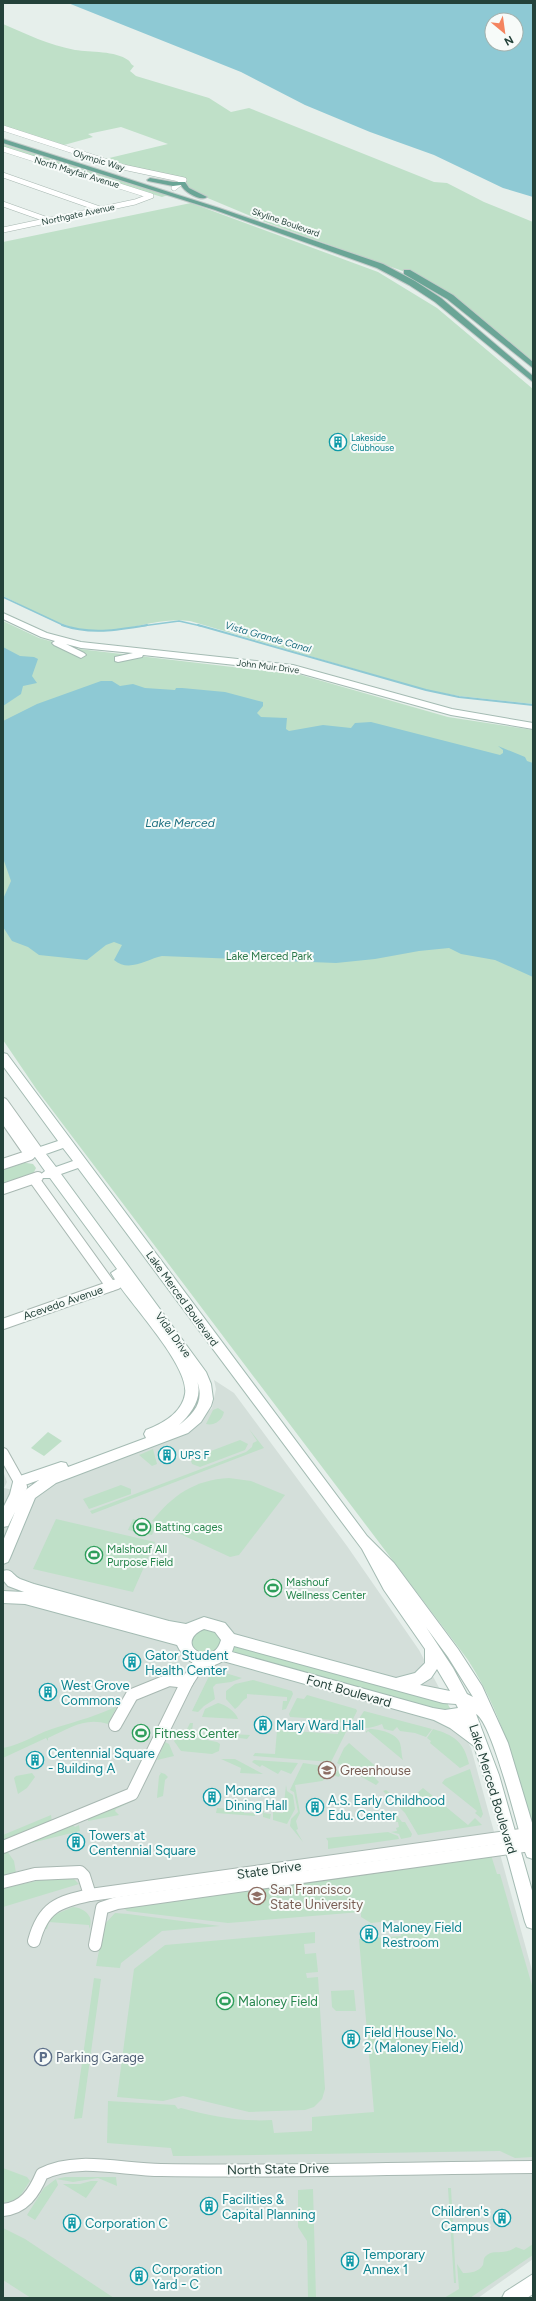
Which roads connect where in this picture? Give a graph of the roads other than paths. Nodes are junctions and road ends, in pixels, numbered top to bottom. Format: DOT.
graph roads {
  1 [pos="3,128"];
  2 [pos="3,134"];
  3 [pos="3,141"];
  4 [pos="3,149"];
  5 [pos="3,175"];
  6 [pos="150,180"];
  7 [pos="130,181"];
  8 [pos="183,183"];
  9 [pos="174,188"];
  10 [pos="151,196"];
  11 [pos="204,197"];
  12 [pos="196,202"];
  13 [pos="3,204"];
  14 [pos="101,209"];
  15 [pos="49,220"];
  16 [pos="3,230"];
  17 [pos="533,366"];
  18 [pos="533,380"];
  19 [pos="3,616"];
  20 [pos="44,635"];
  21 [pos="147,653"];
  22 [pos="81,655"];
  23 [pos="118,659"];
  24 [pos="533,726"];
  25 [pos="3,1057"];
  26 [pos="3,1103"];
  27 [pos="3,1116"];
  28 [pos="66,1143"];
  29 [pos="34,1153"];
  30 [pos="81,1163"];
  31 [pos="3,1164"];
  32 [pos="44,1175"];
  33 [pos="3,1189"];
  34 [pos="117,1284"];
  35 [pos="3,1324"];
  36 [pos="199,1384"];
  37 [pos="169,1431"];
  38 [pos="3,1453"];
  39 [pos="19,1482"];
  40 [pos="27,1500"];
  41 [pos="3,1522"];
  42 [pos="362,1540"];
  43 [pos="3,1558"];
  44 [pos="5,1571"];
  45 [pos="3,1591"];
  46 [pos="3,1597"];
  47 [pos="186,1636"];
  48 [pos="229,1638"];
  49 [pos="431,1648"];
  50 [pos="222,1655"];
  51 [pos="201,1660"];
  52 [pos="187,1682"];
  53 [pos="386,1682"];
  54 [pos="469,1701"];
  55 [pos="488,1713"];
  56 [pos="433,1714"];
  57 [pos="114,1725"];
  58 [pos="480,1742"];
  59 [pos="510,1842"];
  60 [pos="531,1844"];
  61 [pos="3,1847"];
  62 [pos="3,1882"];
  63 [pos="90,1895"];
  64 [pos="533,1922"];
  65 [pos="34,1941"];
  66 [pos="95,1945"];
  67 [pos="533,2167"];
  68 [pos="3,2210"];
  69 [pos="533,2283"];
  70 [pos="511,2298"];
  1 -- 8 [label="street, Olympic Way"];
  2 -- 6 [label="main road, Skyline Boulevard"];
  3 -- 7 [label="main road, Skyline Boulevard"];
  4 -- 10 [label="street, North Mayfair Avenue"];
  5 -- 14 [label="street"];
  6 -- 8 [label="main road"];
  6 -- 9 [label="main road, Skyline Boulevard"];
  7 -- 9 [label="main road"];
  7 -- 12 [label="main road, Skyline Boulevard"];
  8 -- 9 [label="street"];
  8 -- 11 [label="main road"];
  9 -- 11 [label="main road, Skyline Boulevard"];
  9 -- 12 [label="main road"];
  10 -- 14 [label="street, Northgate Avenue"];
  11 -- 17 [label="main road, Skyline Boulevard"];
  12 -- 18 [label="main road, Skyline Boulevard"];
  13 -- 15 [label="street"];
  14 -- 15 [label="street, Northgate Avenue"];
  15 -- 16 [label="street, Northgate Avenue"];
  19 -- 20 [label="street, John Muir Drive"];
  20 -- 21 [label="street, John Muir Drive"];
  20 -- 22 [label="street"];
  21 -- 23 [label="street"];
  21 -- 24 [label="street, John Muir Drive"];
  25 -- 28 [label="street, Lake Merced Boulevard"];
  26 -- 29 [label="street, Vidal Drive"];
  27 -- 29 [label="street, Vidal Drive"];
  28 -- 29 [label="street"];
  28 -- 30 [label="street, Lake Merced Boulevard"];
  29 -- 31 [label="street"];
  29 -- 32 [label="street, Vidal Drive"];
  30 -- 32 [label="street"];
  30 -- 42 [label="street, Lake Merced Boulevard"];
  32 -- 33 [label="street"];
  32 -- 34 [label="street, Vidal Drive"];
  32 -- 36 [label="street, Vidal Drive"];
  34 -- 35 [label="street, Acevedo Avenue"];
  34 -- 36 [label="street, Vidal Drive"];
  36 -- 37 [label="street, Vidal Drive"];
  37 -- 39 [label="street, Vidal Drive"];
  37 -- 40 [label="street, Vidal Drive"];
  38 -- 39 [label="street"];
  39 -- 40 [label="street"];
  39 -- 41 [label="street"];
  40 -- 43 [label="street"];
  42 -- 49 [label="street, Lake Merced Boulevard"];
  42 -- 54 [label="street, Lake Merced Boulevard"];
  44 -- 45 [label="street"];
  44 -- 47 [label="street"];
  46 -- 47 [label="street"];
  47 -- 48 [label="street"];
  47 -- 51 [label="street"];
  48 -- 50 [label="street"];
  48 -- 53 [label="street, Font Boulevard"];
  49 -- 53 [label="street"];
  49 -- 54 [label="street, Lake Merced Boulevard"];
  50 -- 51 [label="street"];
  50 -- 56 [label="street, Font Boulevard"];
  51 -- 52 [label="street"];
  52 -- 57 [label="street"];
  52 -- 61 [label="street"];
  53 -- 54 [label="street, Font Boulevard"];
  54 -- 55 [label="street, Font Boulevard"];
  54 -- 56 [label="street, Font Boulevard"];
  54 -- 58 [label="street, Lake Merced Boulevard"];
  55 -- 60 [label="street, Lake Merced Boulevard"];
  56 -- 58 [label="street"];
  58 -- 59 [label="street, Lake Merced Boulevard"];
  59 -- 60 [label="street, State Drive"];
  59 -- 63 [label="street, State Drive"];
  59 -- 64 [label="street, Lake Merced Boulevard"];
  59 -- 66 [label="street, State Drive"];
  62 -- 63 [label="street"];
  63 -- 65 [label="street, State Drive"];
  67 -- 68 [label="street, North State Drive"];
  69 -- 70 [label="street"];
}
